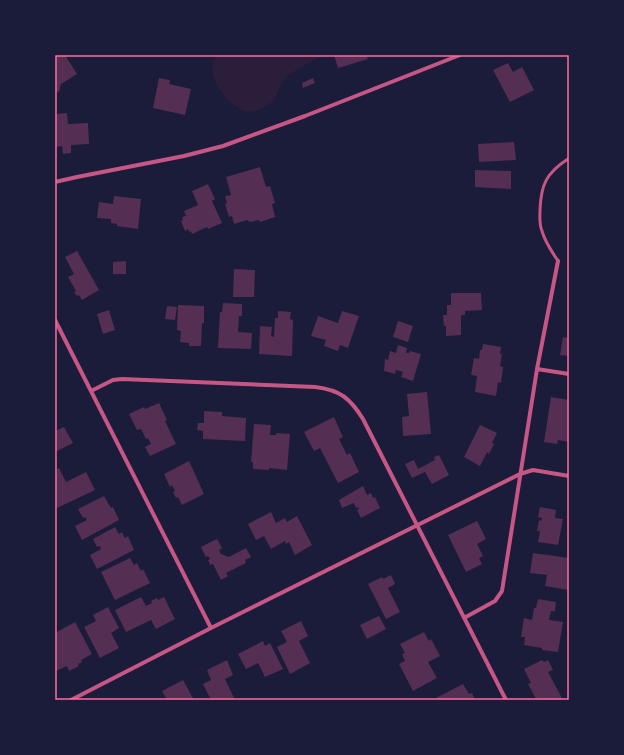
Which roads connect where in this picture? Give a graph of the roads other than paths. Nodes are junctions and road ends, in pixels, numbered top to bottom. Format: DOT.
graph roads {
  1 [pos="460,55"];
  2 [pos="568,159"];
  3 [pos="55,182"];
  4 [pos="558,261"];
  5 [pos="55,320"];
  6 [pos="537,369"];
  7 [pos="569,374"];
  8 [pos="91,391"];
  9 [pos="520,474"];
  10 [pos="569,476"];
  11 [pos="416,527"];
  12 [pos="464,618"];
  13 [pos="211,628"];
  14 [pos="71,700"];
  15 [pos="506,700"];
  1 -- 3 [label="street"];
  2 -- 4 [label="lane"];
  4 -- 6 [label="street"];
  5 -- 8 [label="street"];
  6 -- 7 [label="street"];
  6 -- 9 [label="street"];
  8 -- 11 [label="street"];
  8 -- 13 [label="street"];
  9 -- 10 [label="street"];
  9 -- 11 [label="street"];
  9 -- 12 [label="street"];
  11 -- 12 [label="street"];
  11 -- 13 [label="street"];
  12 -- 15 [label="street"];
  13 -- 14 [label="street"];
}
